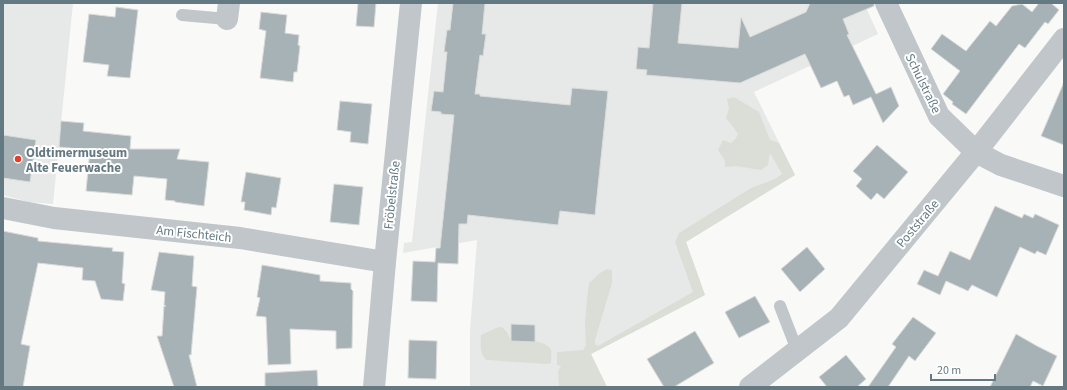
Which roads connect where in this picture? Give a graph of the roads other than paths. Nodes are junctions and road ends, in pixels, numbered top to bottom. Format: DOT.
graph roads {
  1 [pos="411,3"];
  2 [pos="886,3"];
  3 [pos="228,11"];
  4 [pos="182,15"];
  5 [pos="1064,39"];
  6 [pos="976,152"];
  7 [pos="1064,186"];
  8 [pos="3,208"];
  9 [pos="384,262"];
  10 [pos="780,306"];
  11 [pos="798,350"];
  12 [pos="374,387"];
  13 [pos="750,387"];
  1 -- 9 [label="street, Fröbelstraße"];
  2 -- 6 [label="street, Schulstraße"];
  3 -- 4 [label="lane"];
  5 -- 6 [label="street, Poststraße"];
  6 -- 7 [label="street, Schulstraße"];
  6 -- 11 [label="street, Poststraße"];
  8 -- 9 [label="street, Am Fischteich"];
  9 -- 12 [label="street, Fröbelstraße"];
  10 -- 11 [label="lane"];
  11 -- 13 [label="street, Poststraße"];
}
